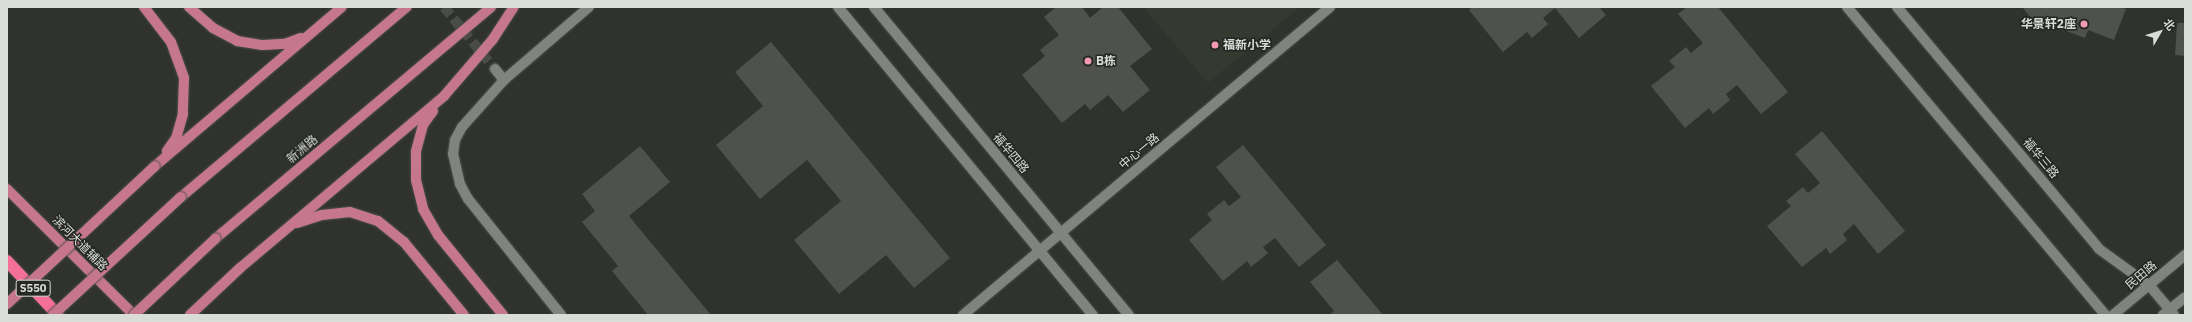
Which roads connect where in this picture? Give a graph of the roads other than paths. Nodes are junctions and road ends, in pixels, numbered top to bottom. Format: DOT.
graph roads {
  1 [pos="144,7"];
  2 [pos="189,7"];
  3 [pos="342,7"];
  4 [pos="407,7"];
  5 [pos="491,7"];
  6 [pos="514,7"];
  7 [pos="590,7"];
  8 [pos="838,7"];
  9 [pos="874,7"];
  10 [pos="1330,7"];
  11 [pos="1847,7"];
  12 [pos="1897,7"];
  13 [pos="308,36"];
  14 [pos="495,69"];
  15 [pos="504,80"];
  16 [pos="444,96"];
  17 [pos="155,166"];
  18 [pos="7,189"];
  19 [pos="291,225"];
  20 [pos="1061,233"];
  21 [pos="1040,251"];
  22 [pos="2185,255"];
  23 [pos="7,261"];
  24 [pos="2149,285"];
  25 [pos="2185,297"];
  26 [pos="7,304"];
  27 [pos="2169,313"];
  28 [pos="53,315"];
  29 [pos="58,315"];
  30 [pos="134,315"];
  31 [pos="190,315"];
  32 [pos="464,315"];
  33 [pos="503,315"];
  34 [pos="560,315"];
  35 [pos="963,315"];
  36 [pos="1093,315"];
  37 [pos="1129,315"];
  38 [pos="2105,315"];
  39 [pos="2113,315"];
  1 -- 17 [label="main road"];
  2 -- 13 [label="main road"];
  3 -- 13 [label="main road"];
  4 -- 28 [label="main road, bridge"];
  5 -- 30 [label="main road, 新洲路, bridge"];
  6 -- 16 [label="main road"];
  7 -- 15 [label="street"];
  8 -- 21 [label="street"];
  9 -- 20 [label="street, 福华四路"];
  10 -- 20 [label="street, 中心一路"];
  11 -- 38 [label="street"];
  12 -- 24 [label="street, 福华三路"];
  13 -- 17 [label="main road"];
  14 -- 15 [label="street"];
  15 -- 34 [label="street"];
  16 -- 19 [label="main road"];
  16 -- 33 [label="main road"];
  17 -- 26 [label="main road, bridge"];
  18 -- 30 [label="main road, 滨河大道辅路"];
  19 -- 31 [label="main road"];
  19 -- 32 [label="main road"];
  20 -- 21 [label="street, 中心一路"];
  20 -- 37 [label="street, 福华四路"];
  21 -- 35 [label="street, 中心一路"];
  21 -- 36 [label="street"];
  22 -- 24 [label="street, 民田路"];
  23 -- 29 [label="highway, S550"];
  24 -- 27 [label="street, 福华三路"];
  24 -- 39 [label="street, 民田路"];
  25 -- 27 [label="street"];
}
